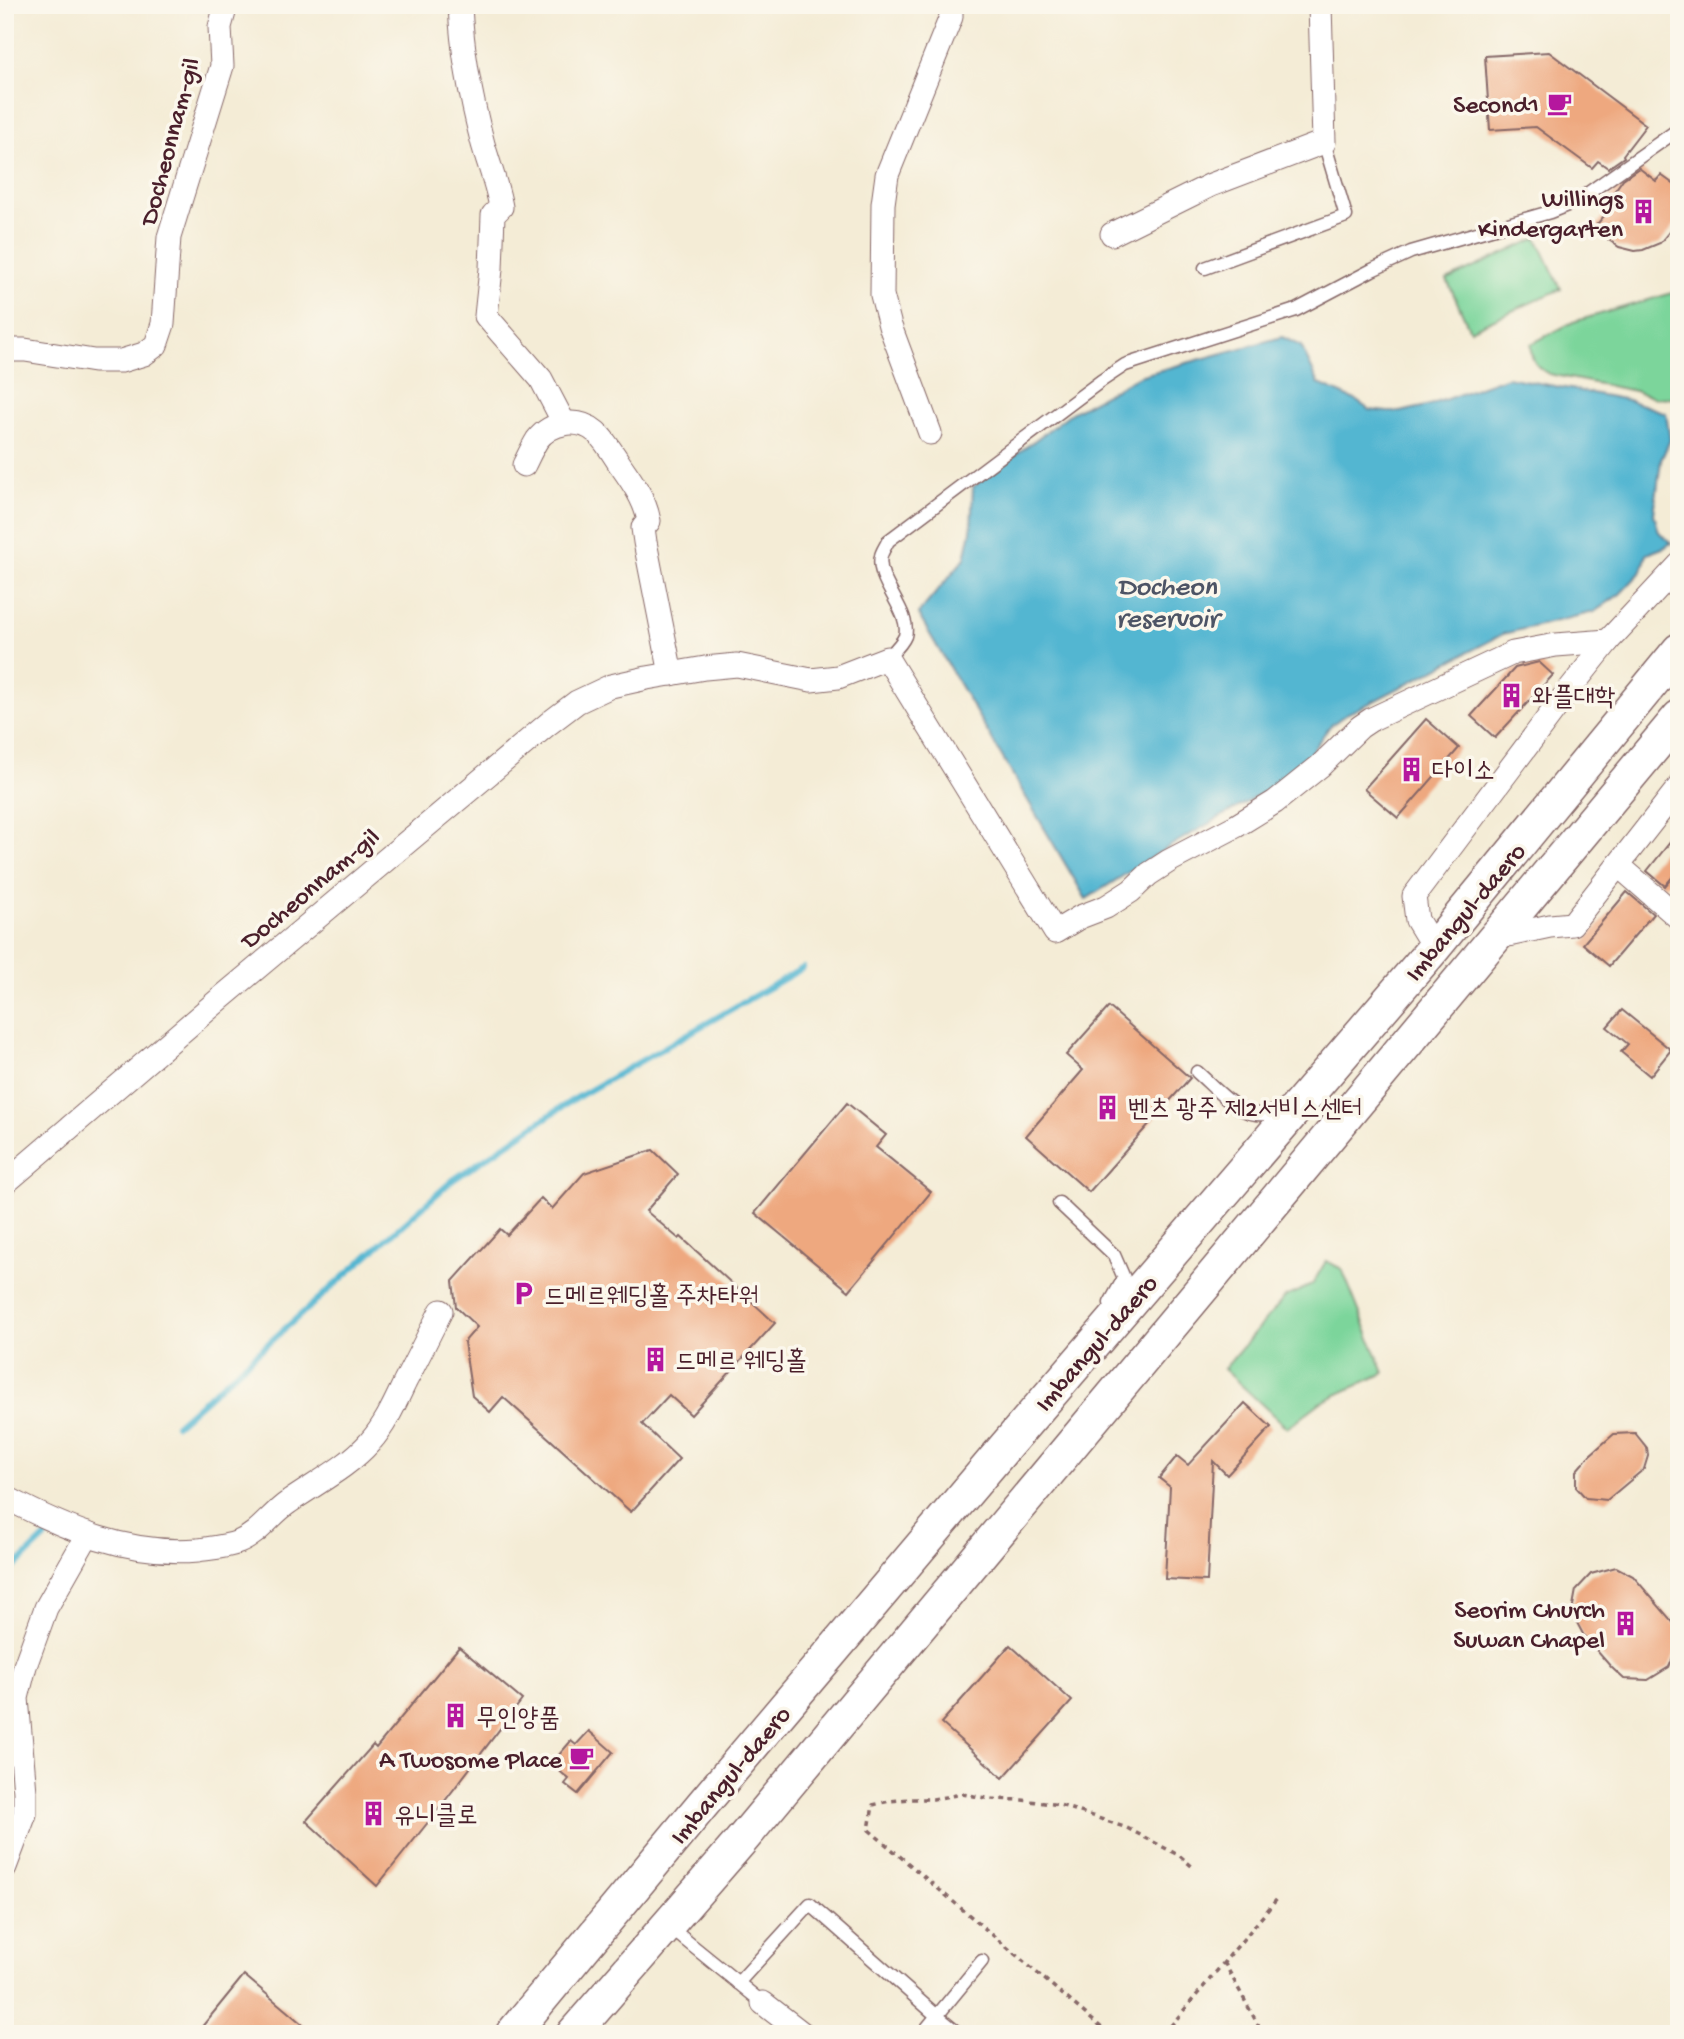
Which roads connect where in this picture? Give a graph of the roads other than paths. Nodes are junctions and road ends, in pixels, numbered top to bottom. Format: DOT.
graph roads {
  1 [pos="226,5"];
  2 [pos="460,5"];
  3 [pos="951,5"];
  4 [pos="1320,5"];
  5 [pos="1679,129"];
  6 [pos="1324,142"];
  7 [pos="1112,234"];
  8 [pos="1205,268"];
  9 [pos="5,350"];
  10 [pos="564,423"];
  11 [pos="930,433"];
  12 [pos="524,465"];
  13 [pos="1679,565"];
  14 [pos="1608,641"];
  15 [pos="1679,650"];
  16 [pos="887,658"];
  17 [pos="671,674"];
  18 [pos="1679,717"];
  19 [pos="1679,787"];
  20 [pos="1618,865"];
  21 [pos="1679,918"];
  22 [pos="1494,938"];
  23 [pos="1434,948"];
  24 [pos="1331,1068"];
  25 [pos="1197,1072"];
  26 [pos="5,1183"];
  27 [pos="1059,1203"];
  28 [pos="441,1311"];
  29 [pos="1084,1354"];
  30 [pos="5,1496"];
  31 [pos="88,1534"];
  32 [pos="5,1867"];
  33 [pos="667,1926"];
  34 [pos="982,1961"];
  35 [pos="738,1983"];
  36 [pos="763,2003"];
  37 [pos="937,2016"];
  38 [pos="512,2034"];
  39 [pos="573,2034"];
  40 [pos="803,2034"];
  41 [pos="922,2034"];
  42 [pos="959,2034"];
  1 -- 9 [label="street, Docheonnam-gil"];
  2 -- 10 [label="street"];
  3 -- 11 [label="street"];
  4 -- 6 [label="street"];
  5 -- 16 [label="lane"];
  6 -- 7 [label="street"];
  6 -- 8 [label="lane"];
  10 -- 12 [label="street"];
  10 -- 17 [label="street"];
  13 -- 14 [label="street"];
  14 -- 16 [label="street"];
  14 -- 23 [label="street"];
  15 -- 23 [label="main road, Imbangul-daero"];
  16 -- 17 [label="street, Docheonnam-gil"];
  17 -- 26 [label="street, Docheonnam-gil"];
  18 -- 22 [label="main road, Imbangul-daero"];
  19 -- 20 [label="street"];
  20 -- 21 [label="street"];
  20 -- 22 [label="street"];
  22 -- 33 [label="main road, Imbangul-daero"];
  23 -- 24 [label="main road, Imbangul-daero"];
  24 -- 25 [label="lane"];
  24 -- 29 [label="main road, Imbangul-daero"];
  27 -- 29 [label="lane"];
  28 -- 31 [label="street"];
  29 -- 38 [label="main road, Imbangul-daero"];
  30 -- 31 [label="street"];
  31 -- 32 [label="street"];
  33 -- 35 [label="lane"];
  33 -- 39 [label="main road, Imbangul-daero"];
  34 -- 37 [label="lane"];
  35 -- 36 [label="lane"];
  35 -- 37 [label="lane"];
  36 -- 40 [label="street"];
  37 -- 41 [label="lane"];
  37 -- 42 [label="lane"];
}
